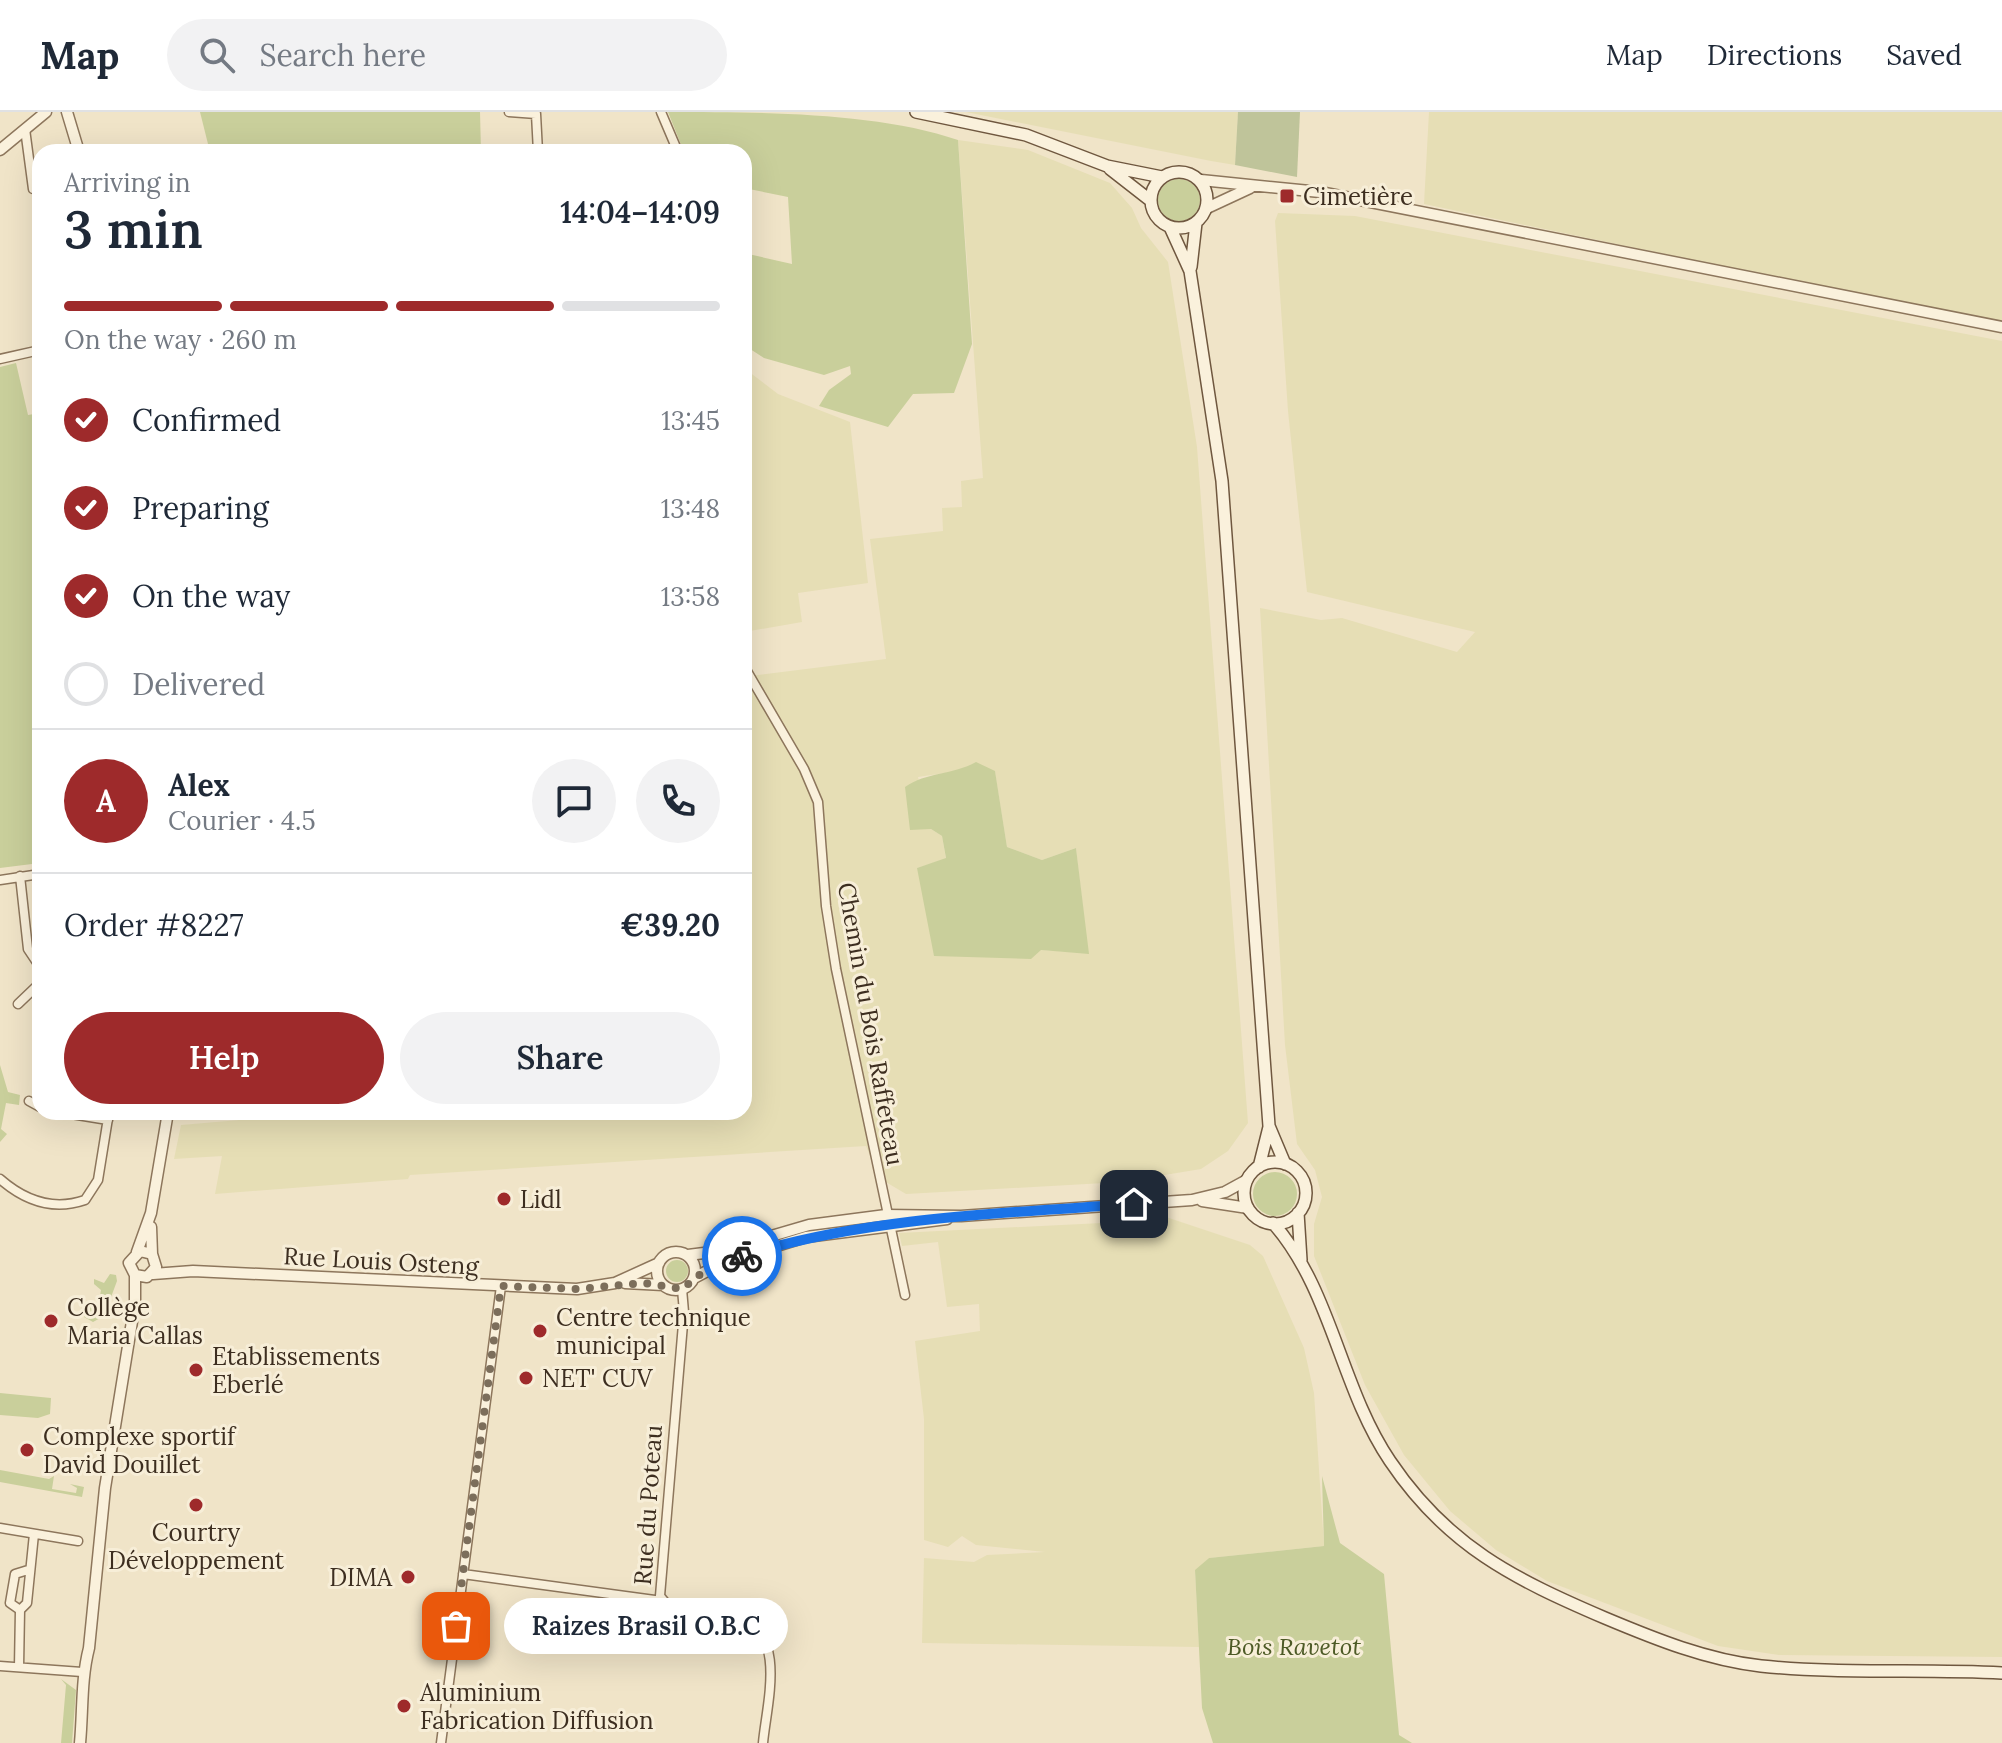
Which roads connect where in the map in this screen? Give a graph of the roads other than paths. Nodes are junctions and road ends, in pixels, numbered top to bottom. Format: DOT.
graph roads {
  1 [pos="46,112"];
  2 [pos="67,112"];
  3 [pos="509,112"];
  4 [pos="661,112"];
  5 [pos="916,112"];
  6 [pos="25,129"];
  7 [pos="77,144"];
  8 [pos="538,144"];
  9 [pos="675,144"];
  10 [pos="0,150"];
  11 [pos="1107,166"];
  12 [pos="1162,177"];
  13 [pos="1201,180"];
  14 [pos="32,182"];
  15 [pos="1256,186"];
  16 [pos="1151,201"];
  17 [pos="1207,208"];
  18 [pos="1196,223"];
  19 [pos="1170,227"];
  20 [pos="1190,271"];
  21 [pos="2002,327"];
  22 [pos="32,352"];
  23 [pos="0,359"];
  24 [pos="752,680"];
  25 [pos="32,875"];
  26 [pos="20,876"];
  27 [pos="0,880"];
  28 [pos="32,955"];
  29 [pos="32,991"];
  30 [pos="18,1004"];
  31 [pos="29,1101"];
  32 [pos="32,1103"];
  33 [pos="108,1120"];
  34 [pos="167,1120"];
  35 [pos="1269,1126"];
  36 [pos="1285,1164"];
  37 [pos="1259,1167"];
  38 [pos="0,1179"];
  39 [pos="1247,1180"];
  40 [pos="1192,1200"];
  41 [pos="1248,1208"];
  42 [pos="151,1213"];
  43 [pos="1298,1213"];
  44 [pos="889,1220"];
  45 [pos="1273,1223"];
  46 [pos="137,1252"];
  47 [pos="688,1255"];
  48 [pos="154,1256"];
  49 [pos="1301,1260"];
  50 [pos="659,1263"];
  51 [pos="193,1271"];
  52 [pos="135,1275"];
  53 [pos="150,1275"];
  54 [pos="694,1278"];
  55 [pos="615,1283"];
  56 [pos="663,1285"];
  57 [pos="501,1286"];
  58 [pos="682,1289"];
  59 [pos="905,1295"];
  60 [pos="135,1303"];
  61 [pos="0,1528"];
  62 [pos="34,1534"];
  63 [pos="78,1541"];
  64 [pos="28,1570"];
  65 [pos="463,1574"];
  66 [pos="662,1601"];
  67 [pos="20,1610"];
  68 [pos="0,1666"];
  69 [pos="19,1667"];
  70 [pos="82,1672"];
  71 [pos="2002,1673"];
  72 [pos="80,1743"];
  73 [pos="441,1743"];
  74 [pos="763,1743"];
  1 -- 6 [label="street"];
  2 -- 7 [label="street"];
  3 -- 8 [label="street"];
  4 -- 9 [label="street"];
  5 -- 11 [label="main road"];
  6 -- 10 [label="street"];
  6 -- 14 [label="street"];
  11 -- 12 [label="main road"];
  11 -- 16 [label="main road"];
  12 -- 13 [label="main road"];
  12 -- 16 [label="main road"];
  13 -- 15 [label="street"];
  13 -- 17 [label="main road"];
  15 -- 17 [label="street"];
  15 -- 21 [label="street"];
  16 -- 19 [label="main road"];
  17 -- 18 [label="main road"];
  18 -- 19 [label="main road"];
  18 -- 20 [label="main road"];
  19 -- 20 [label="main road"];
  20 -- 35 [label="main road"];
  22 -- 23 [label="street"];
  24 -- 44 [label="street, Chemin du Bois Raffeteau"];
  25 -- 26 [label="street"];
  26 -- 27 [label="street"];
  26 -- 28 [label="street"];
  29 -- 30 [label="street"];
  31 -- 32 [label="street"];
  33 -- 38 [label="street"];
  34 -- 42 [label="street"];
  35 -- 36 [label="main road"];
  35 -- 37 [label="main road"];
  36 -- 37 [label="main road"];
  36 -- 43 [label="main road"];
  37 -- 39 [label="main road"];
  39 -- 40 [label="street"];
  39 -- 41 [label="main road"];
  40 -- 41 [label="street"];
  40 -- 44 [label="street"];
  41 -- 45 [label="main road"];
  42 -- 46 [label="street"];
  42 -- 48 [label="street"];
  43 -- 45 [label="main road"];
  43 -- 49 [label="main road"];
  44 -- 47 [label="street"];
  44 -- 54 [label="street"];
  44 -- 59 [label="street, Chemin du Bois Raffeteau"];
  45 -- 49 [label="main road"];
  46 -- 48 [label="street, Rue Louis Osteng"];
  46 -- 52 [label="street"];
  47 -- 50 [label="street"];
  47 -- 54 [label="street"];
  48 -- 51 [label="street, Rue Louis Osteng"];
  48 -- 53 [label="street"];
  49 -- 71 [label="main road"];
  50 -- 55 [label="street, Rue Louis Osteng"];
  50 -- 56 [label="street"];
  51 -- 53 [label="street, Rue Louis Osteng"];
  51 -- 57 [label="street, Rue Louis Osteng"];
  52 -- 53 [label="street, Rue Louis Osteng"];
  52 -- 60 [label="street"];
  53 -- 60 [label="street"];
  54 -- 58 [label="street"];
  55 -- 56 [label="street, Rue Louis Osteng"];
  55 -- 57 [label="street, Rue Louis Osteng"];
  56 -- 58 [label="street"];
  57 -- 65 [label="street"];
  58 -- 66 [label="street, Rue du Poteau"];
  60 -- 70 [label="street"];
  61 -- 62 [label="street"];
  62 -- 63 [label="street"];
  62 -- 64 [label="street"];
  64 -- 67 [label="street"];
  64 -- 67 [label="street"];
  65 -- 66 [label="street"];
  65 -- 73 [label="street"];
  66 -- 74 [label="street, Rue du Poteau"];
  67 -- 69 [label="street"];
  68 -- 69 [label="street"];
  69 -- 70 [label="street"];
  70 -- 72 [label="street"];
}
